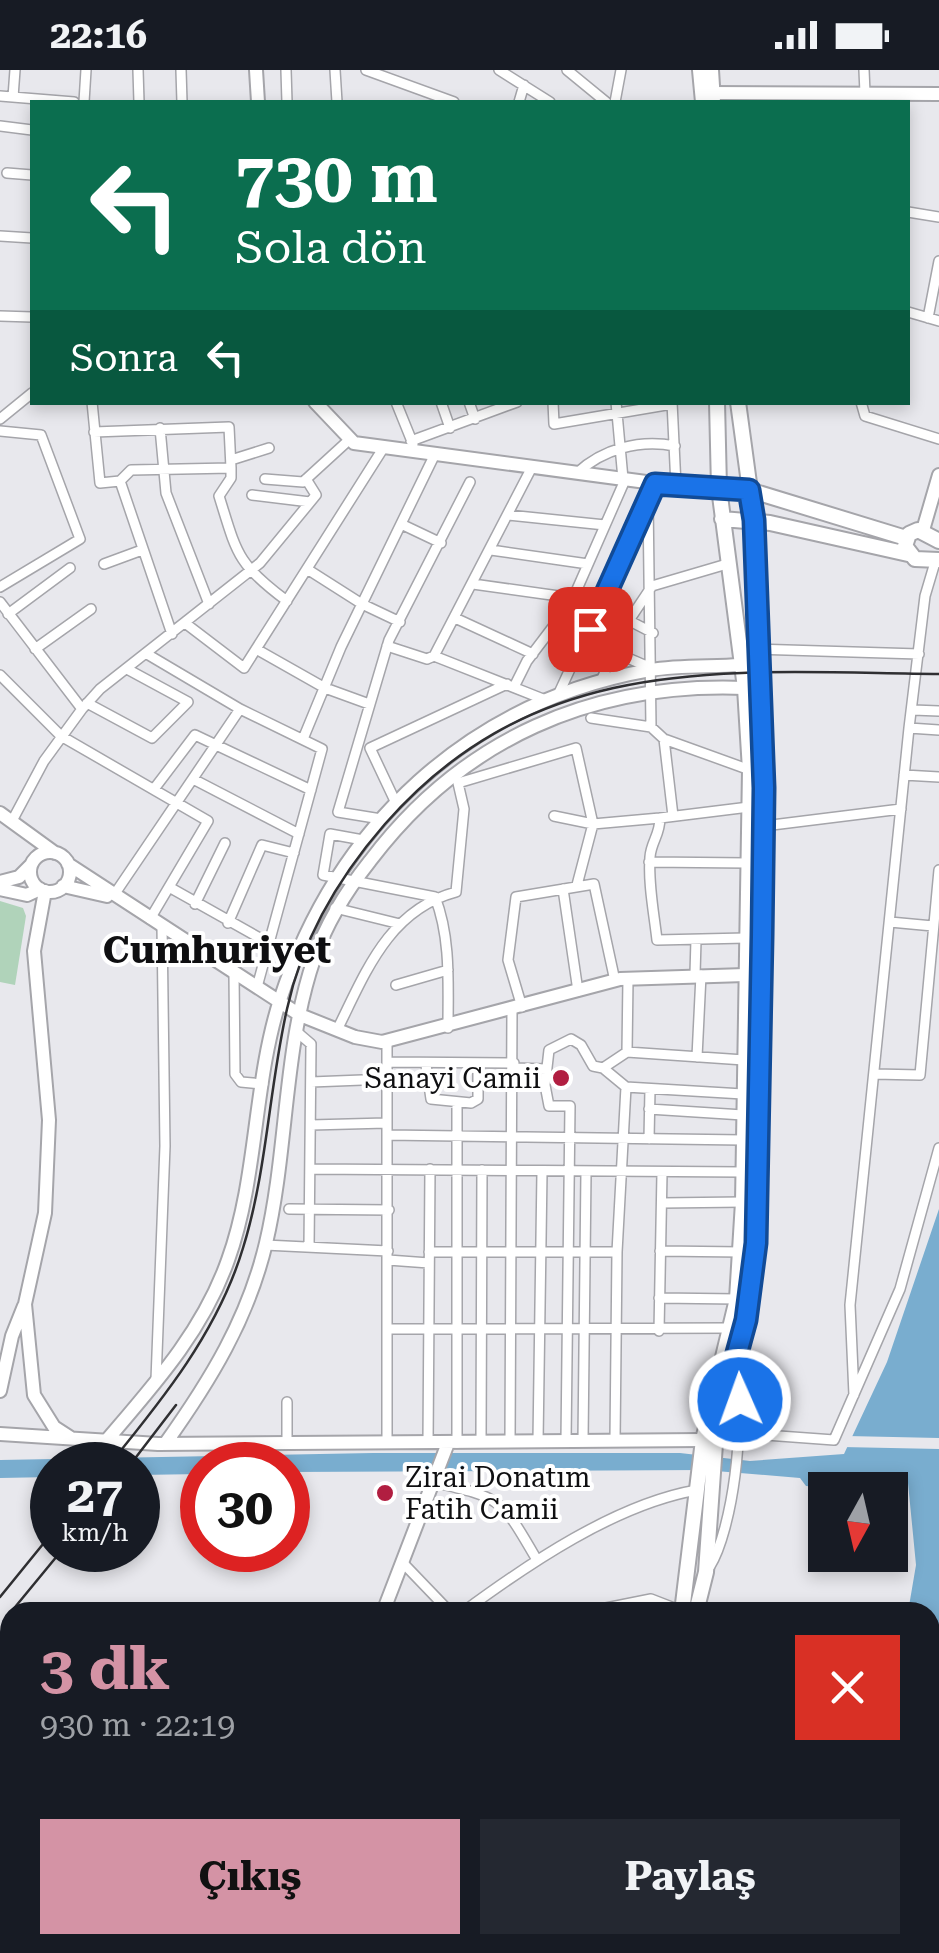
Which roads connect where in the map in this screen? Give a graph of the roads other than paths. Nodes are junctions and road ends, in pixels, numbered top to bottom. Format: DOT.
graph roads {
  1 [pos="15,70"];
  2 [pos="86,70"];
  3 [pos="138,70"];
  4 [pos="181,70"];
  5 [pos="256,70"];
  6 [pos="286,70"];
  7 [pos="335,70"];
  8 [pos="366,70"];
  9 [pos="499,70"];
  10 [pos="567,70"];
  11 [pos="621,70"];
  12 [pos="699,70"];
  13 [pos="711,70"];
  14 [pos="864,70"];
  15 [pos="524,85"];
  16 [pos="865,93"];
  17 [pos="939,94"];
  18 [pos="0,96"];
  19 [pos="13,97"];
  20 [pos="708,98"];
  21 [pos="50,100"];
  22 [pos="84,100"];
  23 [pos="138,100"];
  24 [pos="182,100"];
  25 [pos="258,100"];
  26 [pos="287,100"];
  27 [pos="337,100"];
  28 [pos="448,100"];
  29 [pos="520,100"];
  30 [pos="547,100"];
  31 [pos="604,100"];
  32 [pos="615,100"];
  33 [pos="0,126"];
  34 [pos="30,130"];
  35 [pos="6,173"];
  36 [pos="30,175"];
  37 [pos="910,212"];
  38 [pos="939,218"];
  39 [pos="0,236"];
  40 [pos="30,238"];
  41 [pos="939,260"];
  42 [pos="910,313"];
  43 [pos="0,316"];
  44 [pos="30,317"];
  45 [pos="928,318"];
  46 [pos="939,321"];
  47 [pos="30,396"];
  48 [pos="92,405"];
  49 [pos="317,405"];
  50 [pos="397,405"];
  51 [pos="442,405"];
  52 [pos="470,405"];
  53 [pos="503,405"];
  54 [pos="552,405"];
  55 [pos="644,405"];
  56 [pos="672,405"];
  57 [pos="718,405"];
  58 [pos="738,405"];
  59 [pos="862,405"];
  60 [pos="616,407"];
  61 [pos="0,419"];
  62 [pos="475,420"];
  63 [pos="160,428"];
  64 [pos="450,428"];
  65 [pos="0,431"];
  66 [pos="94,432"];
  67 [pos="350,439"];
  68 [pos="939,439"];
  69 [pos="413,446"];
  70 [pos="675,446"];
  71 [pos="384,447"];
  72 [pos="270,448"];
  73 [pos="620,449"];
  74 [pos="435,454"];
  75 [pos="231,464"];
  76 [pos="532,467"];
  77 [pos="164,468"];
  78 [pos="576,473"];
  79 [pos="939,475"];
  80 [pos="265,479"];
  81 [pos="306,479"];
  82 [pos="624,479"];
  83 [pos="120,480"];
  84 [pos="470,482"];
  85 [pos="655,484"];
  86 [pos="676,486"];
  87 [pos="719,488"];
  88 [pos="749,490"];
  89 [pos="252,495"];
  90 [pos="648,499"];
  91 [pos="310,502"];
  92 [pos="508,515"];
  93 [pos="722,519"];
  94 [pos="754,520"];
  95 [pos="400,524"];
  96 [pos="605,525"];
  97 [pos="932,537"];
  98 [pos="906,538"];
  99 [pos="440,544"];
  100 [pos="142,550"];
  101 [pos="491,550"];
  102 [pos="908,554"];
  103 [pos="934,559"];
  104 [pos="104,564"];
  105 [pos="588,564"];
  106 [pos="727,564"];
  107 [pos="70,568"];
  108 [pos="307,569"];
  109 [pos="248,572"];
  110 [pos="473,584"];
  111 [pos="0,586"];
  112 [pos="652,586"];
  113 [pos="573,598"];
  114 [pos="287,601"];
  115 [pos="0,602"];
  116 [pos="209,604"];
  117 [pos="362,604"];
  118 [pos="601,606"];
  119 [pos="91,610"];
  120 [pos="8,614"];
  121 [pos="454,618"];
  122 [pos="628,621"];
  123 [pos="400,622"];
  124 [pos="185,623"];
  125 [pos="653,633"];
  126 [pos="172,634"];
  127 [pos="586,640"];
  128 [pos="387,646"];
  129 [pos="256,649"];
  130 [pos="756,649"];
  131 [pos="35,650"];
  132 [pos="147,654"];
  133 [pos="533,654"];
  134 [pos="614,654"];
  135 [pos="919,654"];
  136 [pos="434,656"];
  137 [pos="740,666"];
  138 [pos="127,669"];
  139 [pos="654,669"];
  140 [pos="0,675"];
  141 [pos="602,681"];
  142 [pos="511,686"];
  143 [pos="324,688"];
  144 [pos="745,688"];
  145 [pos="653,690"];
  146 [pos="558,693"];
  147 [pos="543,699"];
  148 [pos="369,704"];
  149 [pos="84,706"];
  150 [pos="240,709"];
  151 [pos="913,710"];
  152 [pos="939,711"];
  153 [pos="591,718"];
  154 [pos="651,728"];
  155 [pos="909,728"];
  156 [pos="939,730"];
  157 [pos="61,736"];
  158 [pos="664,739"];
  159 [pos="303,740"];
  160 [pos="216,746"];
  161 [pos="750,770"];
  162 [pos="904,775"];
  163 [pos="939,776"];
  164 [pos="192,779"];
  165 [pos="154,789"];
  166 [pos="311,790"];
  167 [pos="395,801"];
  168 [pos="176,802"];
  169 [pos="749,807"];
  170 [pos="901,808"];
  171 [pos="554,816"];
  172 [pos="673,816"];
  173 [pos="4,817"];
  174 [pos="660,818"];
  175 [pos="380,819"];
  176 [pos="592,824"];
  177 [pos="764,826"];
  178 [pos="299,834"];
  179 [pos="363,840"];
  180 [pos="226,843"];
  181 [pos="55,853"];
  182 [pos="294,853"];
  183 [pos="649,862"];
  184 [pos="33,863"];
  185 [pos="747,863"];
  186 [pos="68,864"];
  187 [pos="939,870"];
  188 [pos="339,879"];
  189 [pos="354,882"];
  190 [pos="0,885"];
  191 [pos="576,885"];
  192 [pos="64,886"];
  193 [pos="170,886"];
  194 [pos="564,889"];
  195 [pos="42,890"];
  196 [pos="114,895"];
  197 [pos="435,897"];
  198 [pos="194,904"];
  199 [pos="323,904"];
  200 [pos="338,909"];
  201 [pos="151,920"];
  202 [pos="890,922"];
  203 [pos="228,923"];
  204 [pos="400,924"];
  205 [pos="933,926"];
  206 [pos="746,938"];
  207 [pos="696,940"];
  208 [pos="269,946"];
  209 [pos="297,959"];
  210 [pos="448,970"];
  211 [pos="934,971"];
  212 [pos="234,972"];
  213 [pos="698,974"];
  214 [pos="745,975"];
  215 [pos="622,980"];
  216 [pos="396,985"];
  217 [pos="257,987"];
  218 [pos="578,991"];
  219 [pos="279,1002"];
  220 [pos="517,1008"];
  221 [pos="300,1015"];
  222 [pos="448,1028"];
  223 [pos="337,1030"];
  224 [pos="297,1032"];
  225 [pos="388,1042"];
  226 [pos="627,1052"];
  227 [pos="697,1058"];
  228 [pos="744,1060"];
  229 [pos="388,1062"];
  230 [pos="426,1064"];
  231 [pos="478,1064"];
  232 [pos="514,1066"];
  233 [pos="602,1068"];
  234 [pos="546,1069"];
  235 [pos="874,1074"];
  236 [pos="388,1079"];
  237 [pos="311,1082"];
  238 [pos="263,1084"];
  239 [pos="626,1087"];
  240 [pos="650,1089"];
  241 [pos="743,1094"];
  242 [pos="457,1103"];
  243 [pos="650,1110"];
  244 [pos="742,1114"];
  245 [pos="386,1123"];
  246 [pos="311,1126"];
  247 [pos="387,1135"];
  248 [pos="458,1135"];
  249 [pos="512,1137"];
  250 [pos="569,1137"];
  251 [pos="624,1138"];
  252 [pos="649,1139"];
  253 [pos="743,1140"];
  254 [pos="939,1148"];
  255 [pos="390,1168"];
  256 [pos="311,1169"];
  257 [pos="430,1169"];
  258 [pos="457,1170"];
  259 [pos="482,1170"];
  260 [pos="512,1171"];
  261 [pos="542,1172"];
  262 [pos="567,1172"];
  263 [pos="586,1172"];
  264 [pos="623,1172"];
  265 [pos="742,1172"];
  266 [pos="662,1173"];
  267 [pos="662,1202"];
  268 [pos="743,1202"];
  269 [pos="290,1209"];
  270 [pos="310,1209"];
  271 [pos="389,1210"];
  272 [pos="265,1244"];
  273 [pos="309,1247"];
  274 [pos="541,1249"];
  275 [pos="456,1250"];
  276 [pos="482,1250"];
  277 [pos="511,1250"];
  278 [pos="566,1250"];
  279 [pos="584,1250"];
  280 [pos="660,1251"];
  281 [pos="616,1252"];
  282 [pos="742,1252"];
  283 [pos="388,1256"];
  284 [pos="429,1258"];
  285 [pos="659,1298"];
  286 [pos="737,1299"];
  287 [pos="25,1304"];
  288 [pos="483,1328"];
  289 [pos="511,1328"];
  290 [pos="731,1328"];
  291 [pos="387,1329"];
  292 [pos="429,1329"];
  293 [pos="456,1329"];
  294 [pos="540,1329"];
  295 [pos="565,1330"];
  296 [pos="584,1330"];
  297 [pos="614,1331"];
  298 [pos="659,1332"];
  299 [pos="731,1375"];
  300 [pos="156,1383"];
  301 [pos="0,1392"];
  302 [pos="854,1396"];
  303 [pos="287,1402"];
  304 [pos="0,1434"];
  305 [pos="737,1434"];
  306 [pos="74,1440"];
  307 [pos="616,1440"];
  308 [pos="538,1441"];
  309 [pos="566,1441"];
  310 [pos="583,1441"];
  311 [pos="106,1442"];
  312 [pos="286,1442"];
  313 [pos="481,1442"];
  314 [pos="510,1442"];
  315 [pos="387,1443"];
  316 [pos="428,1443"];
  317 [pos="160,1444"];
  318 [pos="165,1444"];
  319 [pos="180,1444"];
  320 [pos="310,1444"];
  321 [pos="706,1444"];
  322 [pos="450,1445"];
  323 [pos="433,1480"];
  324 [pos="702,1481"];
  325 [pos="537,1560"];
  326 [pos="402,1562"];
  327 [pos="706,1572"];
  328 [pos="387,1602"];
  329 [pos="440,1602"];
  330 [pos="477,1602"];
  331 [pos="687,1602"];
  332 [pos="691,1602"];
  1 -- 19 [label="street"];
  2 -- 22 [label="street"];
  3 -- 23 [label="street"];
  4 -- 24 [label="street"];
  5 -- 25 [label="main road"];
  6 -- 26 [label="street"];
  7 -- 27 [label="street"];
  8 -- 28 [label="street"];
  9 -- 15 [label="street"];
  10 -- 31 [label="street"];
  11 -- 32 [label="street"];
  12 -- 20 [label="main road"];
  13 -- 20 [label="main road"];
  14 -- 16 [label="street"];
  15 -- 29 [label="street"];
  15 -- 30 [label="street"];
  16 -- 17 [label="main road"];
  16 -- 20 [label="main road"];
  18 -- 19 [label="street"];
  19 -- 21 [label="street"];
  33 -- 34 [label="street"];
  35 -- 36 [label="street"];
  37 -- 38 [label="street"];
  39 -- 40 [label="street"];
  41 -- 45 [label="street"];
  42 -- 45 [label="street"];
  43 -- 44 [label="street"];
  45 -- 46 [label="street"];
  47 -- 61 [label="street"];
  48 -- 66 [label="street"];
  49 -- 67 [label="main road"];
  50 -- 69 [label="street"];
  51 -- 64 [label="street"];
  52 -- 62 [label="street"];
  53 -- 62 [label="street"];
  54 -- 60 [label="street"];
  55 -- 60 [label="street"];
  56 -- 70 [label="street"];
  57 -- 87 [label="main road"];
  58 -- 88 [label="main road"];
  59 -- 68 [label="street"];
  60 -- 73 [label="street"];
  62 -- 64 [label="street"];
  63 -- 66 [label="street"];
  63 -- 75 [label="street"];
  63 -- 77 [label="street"];
  64 -- 69 [label="street"];
  65 -- 111 [label="street"];
  66 -- 83 [label="street"];
  67 -- 71 [label="main road"];
  67 -- 81 [label="street"];
  69 -- 71 [label="main road"];
  69 -- 74 [label="main road"];
  70 -- 73 [label="street"];
  70 -- 86 [label="street"];
  71 -- 108 [label="street"];
  72 -- 75 [label="street"];
  73 -- 78 [label="street"];
  73 -- 82 [label="street"];
  74 -- 76 [label="main road"];
  74 -- 95 [label="street"];
  75 -- 77 [label="street"];
  75 -- 109 [label="street"];
  76 -- 78 [label="main road"];
  76 -- 92 [label="street"];
  77 -- 83 [label="street"];
  77 -- 116 [label="street"];
  78 -- 82 [label="main road"];
  79 -- 97 [label="main road"];
  80 -- 81 [label="street"];
  81 -- 91 [label="street"];
  82 -- 85 [label="main road"];
  82 -- 96 [label="street"];
  83 -- 100 [label="street"];
  84 -- 99 [label="street"];
  85 -- 86 [label="main road"];
  85 -- 90 [label="street"];
  86 -- 87 [label="main road"];
  87 -- 88 [label="main road"];
  87 -- 93 [label="main road"];
  88 -- 94 [label="main road"];
  88 -- 98 [label="main road"];
  89 -- 91 [label="street"];
  90 -- 112 [label="street"];
  90 -- 118 [label="street"];
  91 -- 109 [label="street"];
  92 -- 96 [label="street"];
  92 -- 101 [label="street"];
  93 -- 94 [label="main road"];
  93 -- 106 [label="main road"];
  94 -- 102 [label="main road"];
  94 -- 130 [label="main road"];
  95 -- 99 [label="street"];
  95 -- 117 [label="street"];
  96 -- 105 [label="street"];
  97 -- 98 [label="main road"];
  97 -- 103 [label="main road"];
  98 -- 102 [label="main road"];
  99 -- 123 [label="street"];
  100 -- 104 [label="street"];
  100 -- 126 [label="street"];
  101 -- 105 [label="street"];
  101 -- 110 [label="street"];
  102 -- 103 [label="main road"];
  103 -- 135 [label="street"];
  105 -- 113 [label="street"];
  106 -- 112 [label="street"];
  106 -- 137 [label="main road"];
  107 -- 120 [label="street"];
  108 -- 114 [label="street"];
  108 -- 117 [label="street"];
  109 -- 114 [label="street"];
  109 -- 116 [label="street"];
  110 -- 113 [label="street"];
  110 -- 121 [label="street"];
  112 -- 122 [label="street"];
  112 -- 125 [label="street"];
  113 -- 133 [label="street"];
  114 -- 129 [label="street"];
  115 -- 120 [label="street"];
  116 -- 124 [label="street"];
  117 -- 123 [label="street"];
  117 -- 143 [label="street"];
  118 -- 122 [label="street"];
  118 -- 127 [label="street"];
  119 -- 131 [label="street"];
  120 -- 131 [label="street"];
  121 -- 133 [label="street"];
  121 -- 136 [label="street"];
  122 -- 125 [label="street"];
  122 -- 134 [label="street"];
  123 -- 128 [label="street"];
  124 -- 126 [label="street"];
  124 -- 129 [label="street"];
  125 -- 139 [label="street"];
  126 -- 132 [label="street"];
  127 -- 134 [label="street"];
  127 -- 146 [label="street"];
  128 -- 136 [label="street"];
  128 -- 148 [label="street"];
  129 -- 143 [label="street"];
  130 -- 135 [label="street"];
  130 -- 177 [label="main road"];
  131 -- 149 [label="street"];
  132 -- 138 [label="street"];
  132 -- 150 [label="street"];
  133 -- 142 [label="street"];
  134 -- 139 [label="street"];
  134 -- 141 [label="street"];
  135 -- 151 [label="street"];
  136 -- 142 [label="street"];
  137 -- 139 [label="main road"];
  137 -- 144 [label="main road"];
  138 -- 149 [label="street"];
  138 -- 149 [label="street"];
  139 -- 141 [label="main road"];
  139 -- 145 [label="street"];
  140 -- 157 [label="street"];
  141 -- 146 [label="main road"];
  142 -- 147 [label="street"];
  142 -- 167 [label="street"];
  143 -- 148 [label="street"];
  143 -- 159 [label="street"];
  144 -- 145 [label="main road"];
  144 -- 161 [label="main road"];
  145 -- 154 [label="street"];
  145 -- 189 [label="main road"];
  146 -- 147 [label="main road"];
  147 -- 167 [label="main road"];
  148 -- 175 [label="street"];
  149 -- 157 [label="street"];
  150 -- 159 [label="street"];
  150 -- 160 [label="street"];
  151 -- 152 [label="street"];
  151 -- 155 [label="street"];
  153 -- 154 [label="street"];
  154 -- 158 [label="street"];
  155 -- 156 [label="street"];
  155 -- 162 [label="street"];
  157 -- 165 [label="street"];
  157 -- 173 [label="street"];
  158 -- 161 [label="street"];
  158 -- 172 [label="street"];
  159 -- 166 [label="street"];
  160 -- 164 [label="street"];
  160 -- 165 [label="street"];
  160 -- 166 [label="street"];
  161 -- 169 [label="main road"];
  162 -- 163 [label="street"];
  162 -- 170 [label="street"];
  164 -- 168 [label="street"];
  164 -- 178 [label="street"];
  165 -- 168 [label="street"];
  166 -- 178 [label="street"];
  167 -- 175 [label="main road"];
  168 -- 193 [label="street"];
  168 -- 196 [label="street"];
  169 -- 172 [label="street"];
  169 -- 185 [label="main road"];
  170 -- 177 [label="street"];
  170 -- 202 [label="street"];
  171 -- 176 [label="street"];
  172 -- 174 [label="street"];
  173 -- 181 [label="main road"];
  173 -- 184 [label="main road"];
  174 -- 176 [label="street"];
  174 -- 183 [label="street"];
  175 -- 179 [label="main road"];
  176 -- 191 [label="street"];
  176 -- 197 [label="street"];
  177 -- 299 [label="main road"];
  178 -- 182 [label="street"];
  179 -- 188 [label="main road"];
  179 -- 188 [label="street"];
  180 -- 198 [label="street"];
  181 -- 184 [label="main road"];
  181 -- 186 [label="main road"];
  182 -- 203 [label="street"];
  182 -- 208 [label="street"];
  183 -- 185 [label="street"];
  183 -- 207 [label="street"];
  184 -- 190 [label="main road"];
  184 -- 195 [label="main road"];
  185 -- 206 [label="main road"];
  186 -- 192 [label="main road"];
  186 -- 196 [label="main road"];
  187 -- 205 [label="street"];
  188 -- 189 [label="street"];
  188 -- 199 [label="main road"];
  189 -- 197 [label="street"];
  189 -- 200 [label="main road"];
  190 -- 195 [label="main road"];
  191 -- 194 [label="street"];
  191 -- 215 [label="street"];
  192 -- 195 [label="main road"];
  192 -- 201 [label="main road"];
  193 -- 198 [label="street"];
  193 -- 201 [label="street"];
  194 -- 218 [label="street"];
  194 -- 220 [label="street"];
  195 -- 287 [label="main road"];
  196 -- 201 [label="main road"];
  197 -- 204 [label="street"];
  197 -- 210 [label="street"];
  198 -- 203 [label="street"];
  199 -- 200 [label="street"];
  199 -- 209 [label="main road"];
  200 -- 204 [label="street"];
  200 -- 221 [label="main road"];
  201 -- 212 [label="main road"];
  201 -- 300 [label="street"];
  202 -- 205 [label="street"];
  202 -- 235 [label="street"];
  203 -- 208 [label="street"];
  204 -- 223 [label="street"];
  205 -- 211 [label="street"];
  206 -- 207 [label="street"];
  206 -- 214 [label="main road"];
  207 -- 213 [label="street"];
  208 -- 209 [label="street"];
  208 -- 217 [label="street"];
  209 -- 219 [label="main road"];
  210 -- 216 [label="street"];
  210 -- 222 [label="street"];
  211 -- 235 [label="street"];
  212 -- 217 [label="main road"];
  212 -- 238 [label="street"];
  213 -- 214 [label="main road"];
  213 -- 215 [label="main road"];
  213 -- 227 [label="street"];
  214 -- 228 [label="main road"];
  215 -- 218 [label="main road"];
  215 -- 226 [label="street"];
  217 -- 219 [label="main road"];
  218 -- 220 [label="main road"];
  219 -- 221 [label="main road"];
  219 -- 238 [label="main road"];
  220 -- 222 [label="main road"];
  220 -- 232 [label="street"];
  221 -- 223 [label="main road"];
  221 -- 224 [label="main road"];
  222 -- 225 [label="main road"];
  223 -- 225 [label="main road"];
  224 -- 237 [label="street"];
  224 -- 272 [label="main road"];
  225 -- 229 [label="street"];
  226 -- 227 [label="street"];
  226 -- 233 [label="street"];
  227 -- 228 [label="street"];
  228 -- 241 [label="main road"];
  229 -- 230 [label="street"];
  229 -- 236 [label="street"];
  230 -- 231 [label="street"];
  230 -- 242 [label="street"];
  231 -- 232 [label="street"];
  231 -- 242 [label="street"];
  232 -- 234 [label="street"];
  232 -- 249 [label="street"];
  233 -- 234 [label="street"];
  233 -- 239 [label="street"];
  234 -- 250 [label="street"];
  235 -- 302 [label="street"];
  236 -- 237 [label="street"];
  236 -- 245 [label="street"];
  237 -- 246 [label="street"];
  238 -- 300 [label="main road"];
  239 -- 240 [label="street"];
  239 -- 251 [label="street"];
  240 -- 241 [label="street"];
  240 -- 243 [label="street"];
  241 -- 244 [label="main road"];
  242 -- 248 [label="street"];
  243 -- 244 [label="street"];
  243 -- 252 [label="street"];
  244 -- 253 [label="main road"];
  245 -- 246 [label="street"];
  245 -- 247 [label="street"];
  246 -- 256 [label="street"];
  247 -- 248 [label="street"];
  247 -- 255 [label="street"];
  248 -- 249 [label="street"];
  248 -- 258 [label="street"];
  249 -- 250 [label="street"];
  249 -- 260 [label="street"];
  250 -- 251 [label="street"];
  250 -- 262 [label="street"];
  251 -- 252 [label="street"];
  251 -- 264 [label="street"];
  252 -- 253 [label="street"];
  253 -- 265 [label="main road"];
  254 -- 302 [label="street"];
  255 -- 256 [label="street"];
  255 -- 257 [label="street"];
  255 -- 271 [label="street"];
  256 -- 270 [label="street"];
  257 -- 258 [label="street"];
  257 -- 284 [label="street"];
  258 -- 259 [label="street"];
  258 -- 275 [label="street"];
  259 -- 260 [label="street"];
  259 -- 276 [label="street"];
  260 -- 261 [label="street"];
  260 -- 277 [label="street"];
  261 -- 262 [label="street"];
  261 -- 274 [label="street"];
  262 -- 263 [label="street"];
  262 -- 278 [label="street"];
  263 -- 264 [label="street"];
  263 -- 279 [label="street"];
  264 -- 266 [label="street"];
  264 -- 281 [label="street"];
  265 -- 266 [label="street"];
  265 -- 268 [label="main road"];
  266 -- 267 [label="street"];
  267 -- 268 [label="street"];
  267 -- 280 [label="street"];
  268 -- 282 [label="main road"];
  269 -- 270 [label="street"];
  270 -- 271 [label="street"];
  270 -- 273 [label="street"];
  271 -- 283 [label="street"];
  272 -- 273 [label="street"];
  272 -- 318 [label="main road"];
  273 -- 283 [label="street"];
  274 -- 277 [label="street"];
  274 -- 278 [label="street"];
  274 -- 294 [label="street"];
  275 -- 276 [label="street"];
  275 -- 284 [label="street"];
  275 -- 293 [label="street"];
  276 -- 277 [label="street"];
  276 -- 288 [label="street"];
  277 -- 289 [label="street"];
  278 -- 279 [label="street"];
  278 -- 295 [label="street"];
  279 -- 281 [label="street"];
  279 -- 296 [label="street"];
  280 -- 282 [label="street"];
  280 -- 285 [label="street"];
  281 -- 297 [label="street"];
  282 -- 286 [label="main road"];
  283 -- 284 [label="street"];
  283 -- 291 [label="street"];
  284 -- 292 [label="street"];
  285 -- 286 [label="street"];
  285 -- 298 [label="street"];
  286 -- 290 [label="main road"];
  287 -- 301 [label="main road"];
  287 -- 306 [label="main road"];
  288 -- 289 [label="street"];
  288 -- 293 [label="street"];
  288 -- 313 [label="street"];
  289 -- 294 [label="street"];
  289 -- 314 [label="street"];
  290 -- 298 [label="street"];
  290 -- 321 [label="main road"];
  291 -- 292 [label="street"];
  291 -- 315 [label="street"];
  292 -- 293 [label="street"];
  292 -- 316 [label="street"];
  293 -- 322 [label="street"];
  294 -- 295 [label="street"];
  294 -- 308 [label="street"];
  295 -- 296 [label="street"];
  295 -- 309 [label="street"];
  296 -- 297 [label="street"];
  296 -- 310 [label="street"];
  297 -- 298 [label="street"];
  297 -- 307 [label="street"];
  299 -- 305 [label="street"];
  299 -- 321 [label="main road"];
  300 -- 311 [label="main road"];
  302 -- 305 [label="street"];
  303 -- 312 [label="street"];
  304 -- 306 [label="main road"];
  305 -- 327 [label="street"];
  306 -- 311 [label="main road"];
  307 -- 310 [label="main road"];
  307 -- 321 [label="main road"];
  308 -- 309 [label="main road"];
  308 -- 314 [label="main road"];
  309 -- 310 [label="main road"];
  313 -- 314 [label="main road"];
  313 -- 322 [label="main road"];
  315 -- 316 [label="main road"];
  315 -- 320 [label="main road"];
  316 -- 322 [label="main road"];
  317 -- 318 [label="main road"];
  318 -- 319 [label="main road"];
  321 -- 324 [label="main road"];
  322 -- 323 [label="main road"];
  323 -- 325 [label="street"];
  323 -- 326 [label="main road"];
  324 -- 325 [label="street"];
  324 -- 327 [label="main road"];
  324 -- 331 [label="main road"];
  325 -- 330 [label="street"];
  326 -- 328 [label="main road"];
  326 -- 329 [label="street"];
  327 -- 332 [label="main road"];
}
